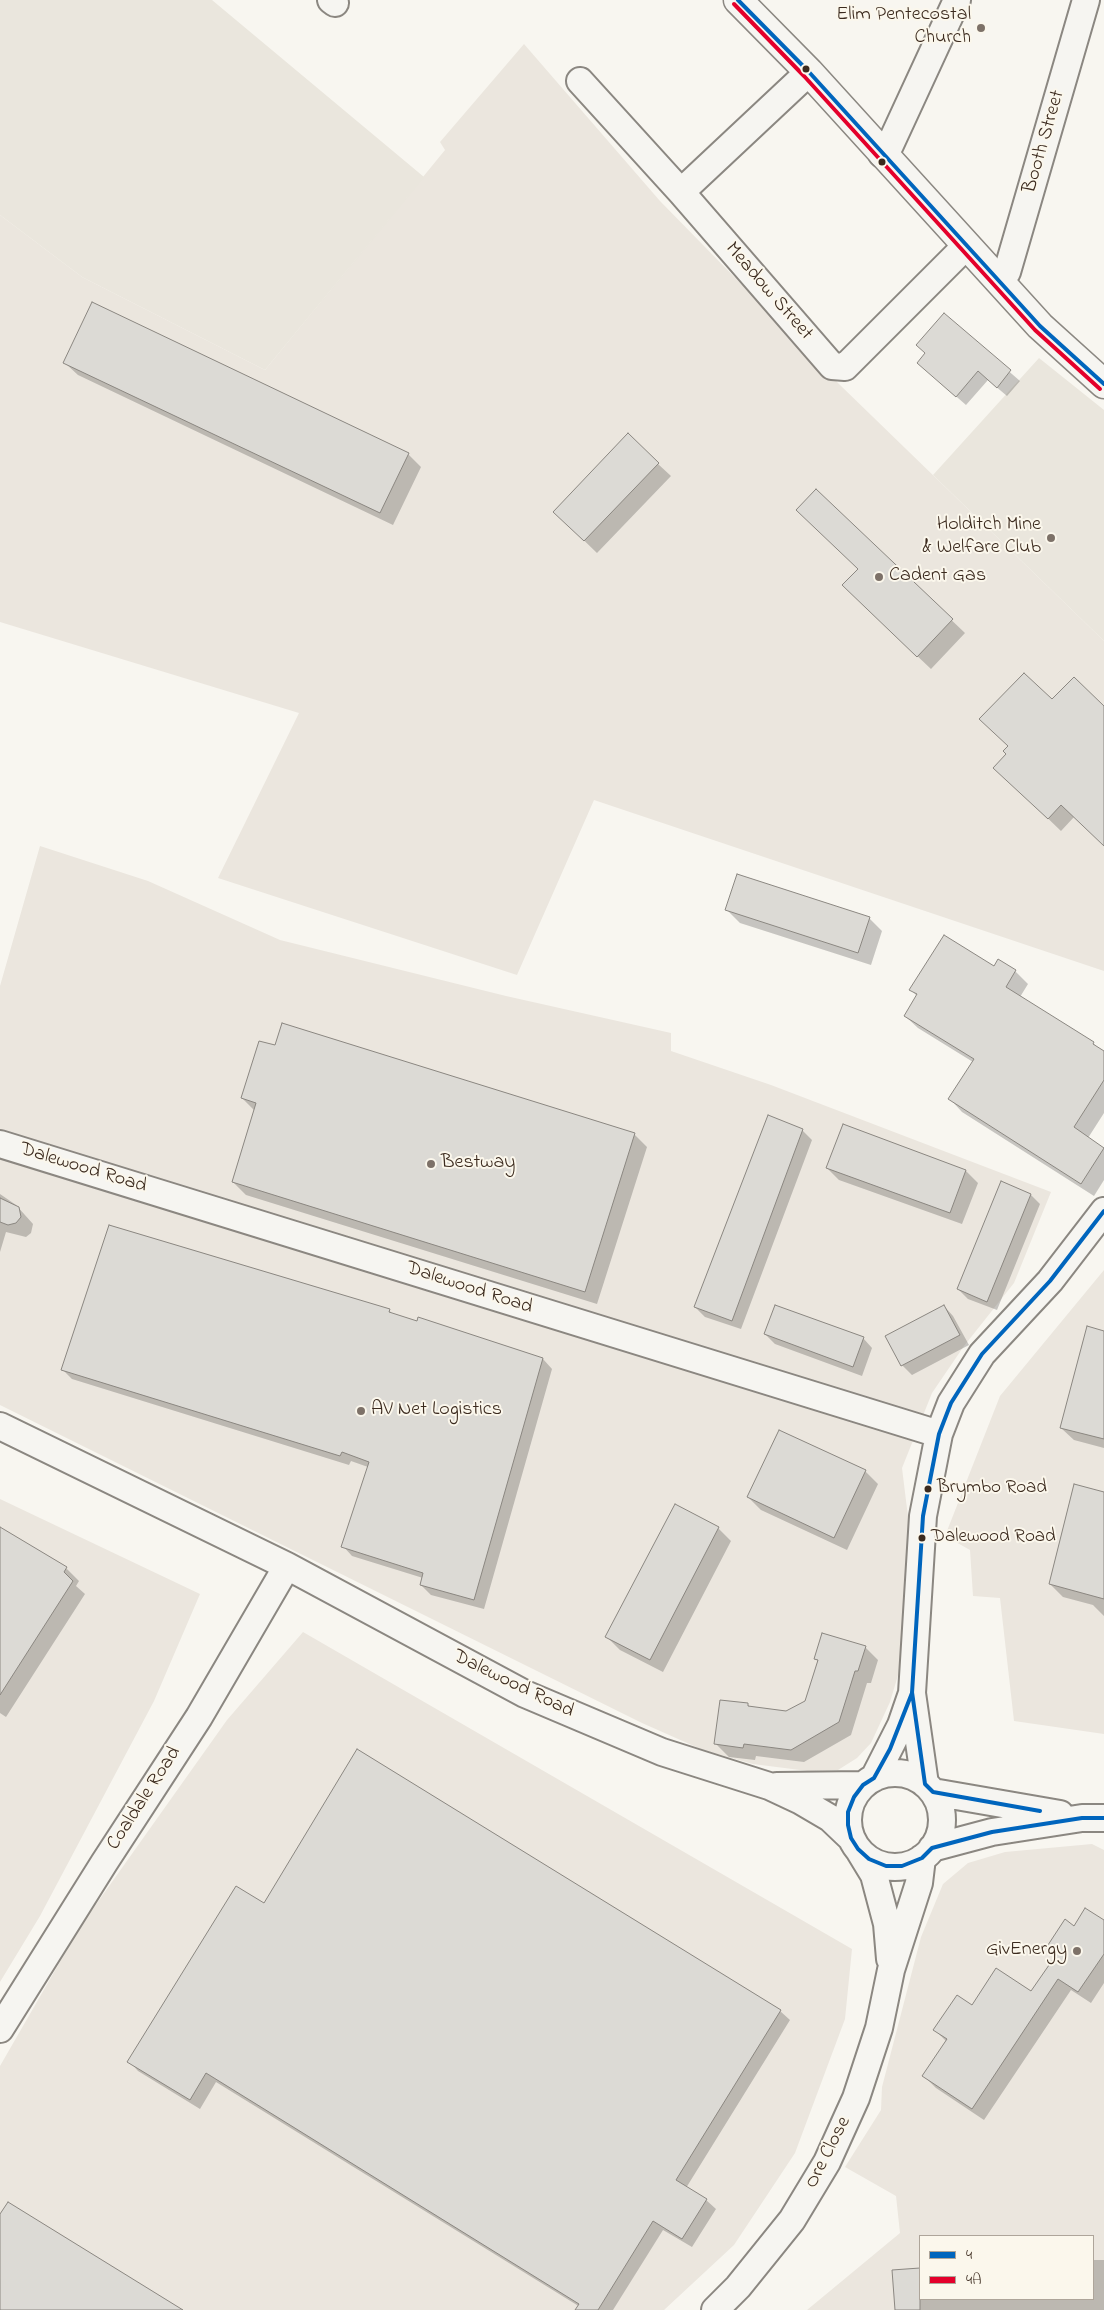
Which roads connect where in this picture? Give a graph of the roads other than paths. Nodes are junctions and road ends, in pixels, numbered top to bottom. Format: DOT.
graph roads {
  1 [pos="738,0"];
  2 [pos="957,0"];
  3 [pos="1086,0"];
  4 [pos="809,72"];
  5 [pos="580,81"];
  6 [pos="882,154"];
  7 [pos="681,192"];
  8 [pos="966,246"];
  9 [pos="998,280"];
  10 [pos="1104,384"];
  11 [pos="0,1144"];
  12 [pos="1104,1211"];
  13 [pos="0,1426"];
  14 [pos="939,1434"];
  15 [pos="287,1566"];
  16 [pos="912,1692"];
  17 [pos="868,1782"];
  18 [pos="768,1786"];
  19 [pos="929,1788"];
  20 [pos="1093,1818"];
  21 [pos="855,1843"];
  22 [pos="927,1853"];
  23 [pos="891,1970"];
  24 [pos="0,2029"];
  25 [pos="715,2310"];
  1 -- 4 [label="main road"];
  2 -- 6 [label="street"];
  3 -- 9 [label="street, Booth Street"];
  4 -- 6 [label="main road"];
  4 -- 7 [label="street"];
  5 -- 7 [label="street, Meadow Street"];
  6 -- 8 [label="main road"];
  7 -- 8 [label="street, Meadow Street"];
  8 -- 9 [label="main road"];
  9 -- 10 [label="main road"];
  11 -- 14 [label="street, Dalewood Road"];
  12 -- 14 [label="street"];
  13 -- 15 [label="street, Dalewood Road"];
  14 -- 16 [label="street"];
  15 -- 18 [label="street, Dalewood Road"];
  15 -- 24 [label="street, Coaldale Road"];
  16 -- 17 [label="street"];
  16 -- 19 [label="street"];
  17 -- 18 [label="street, Dalewood Road"];
  17 -- 19 [label="street"];
  17 -- 21 [label="street"];
  18 -- 21 [label="street, Dalewood Road"];
  19 -- 20 [label="street"];
  19 -- 22 [label="street"];
  20 -- 22 [label="street"];
  21 -- 22 [label="street"];
  21 -- 23 [label="street, Ore Close"];
  22 -- 23 [label="street, Ore Close"];
  23 -- 25 [label="street, Ore Close"];
}
